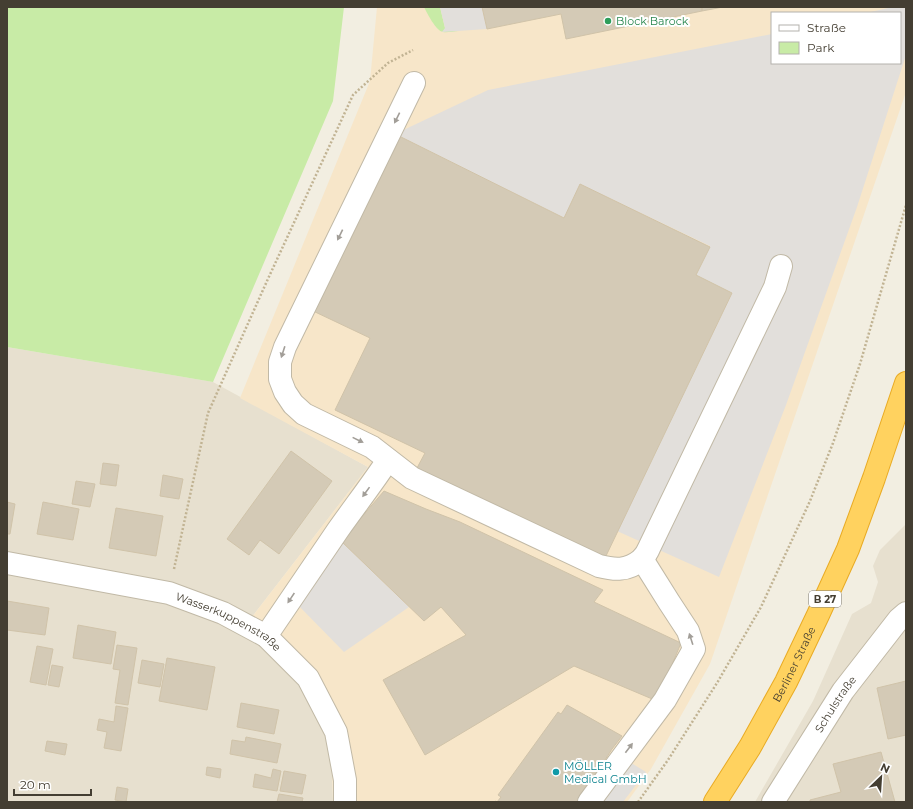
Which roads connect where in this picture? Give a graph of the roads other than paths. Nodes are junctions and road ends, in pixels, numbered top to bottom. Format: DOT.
graph roads {
  1 [pos="414,83"];
  2 [pos="781,266"];
  3 [pos="906,383"];
  4 [pos="388,460"];
  5 [pos="642,559"];
  6 [pos="7,563"];
  7 [pos="906,614"];
  8 [pos="266,636"];
  9 [pos="345,802"];
  10 [pos="589,802"];
  11 [pos="715,802"];
  12 [pos="773,802"];
  1 -- 4 [label="street, one-way"];
  2 -- 5 [label="street"];
  3 -- 11 [label="highway, Berliner Straße / B 27"];
  4 -- 5 [label="street"];
  4 -- 8 [label="street, one-way"];
  10 -- 5 [label="street, one-way"];
  6 -- 8 [label="street, Wasserkuppenstraße"];
  7 -- 12 [label="street, Schulstraße"];
  8 -- 9 [label="street, Wasserkuppenstraße"];
}
